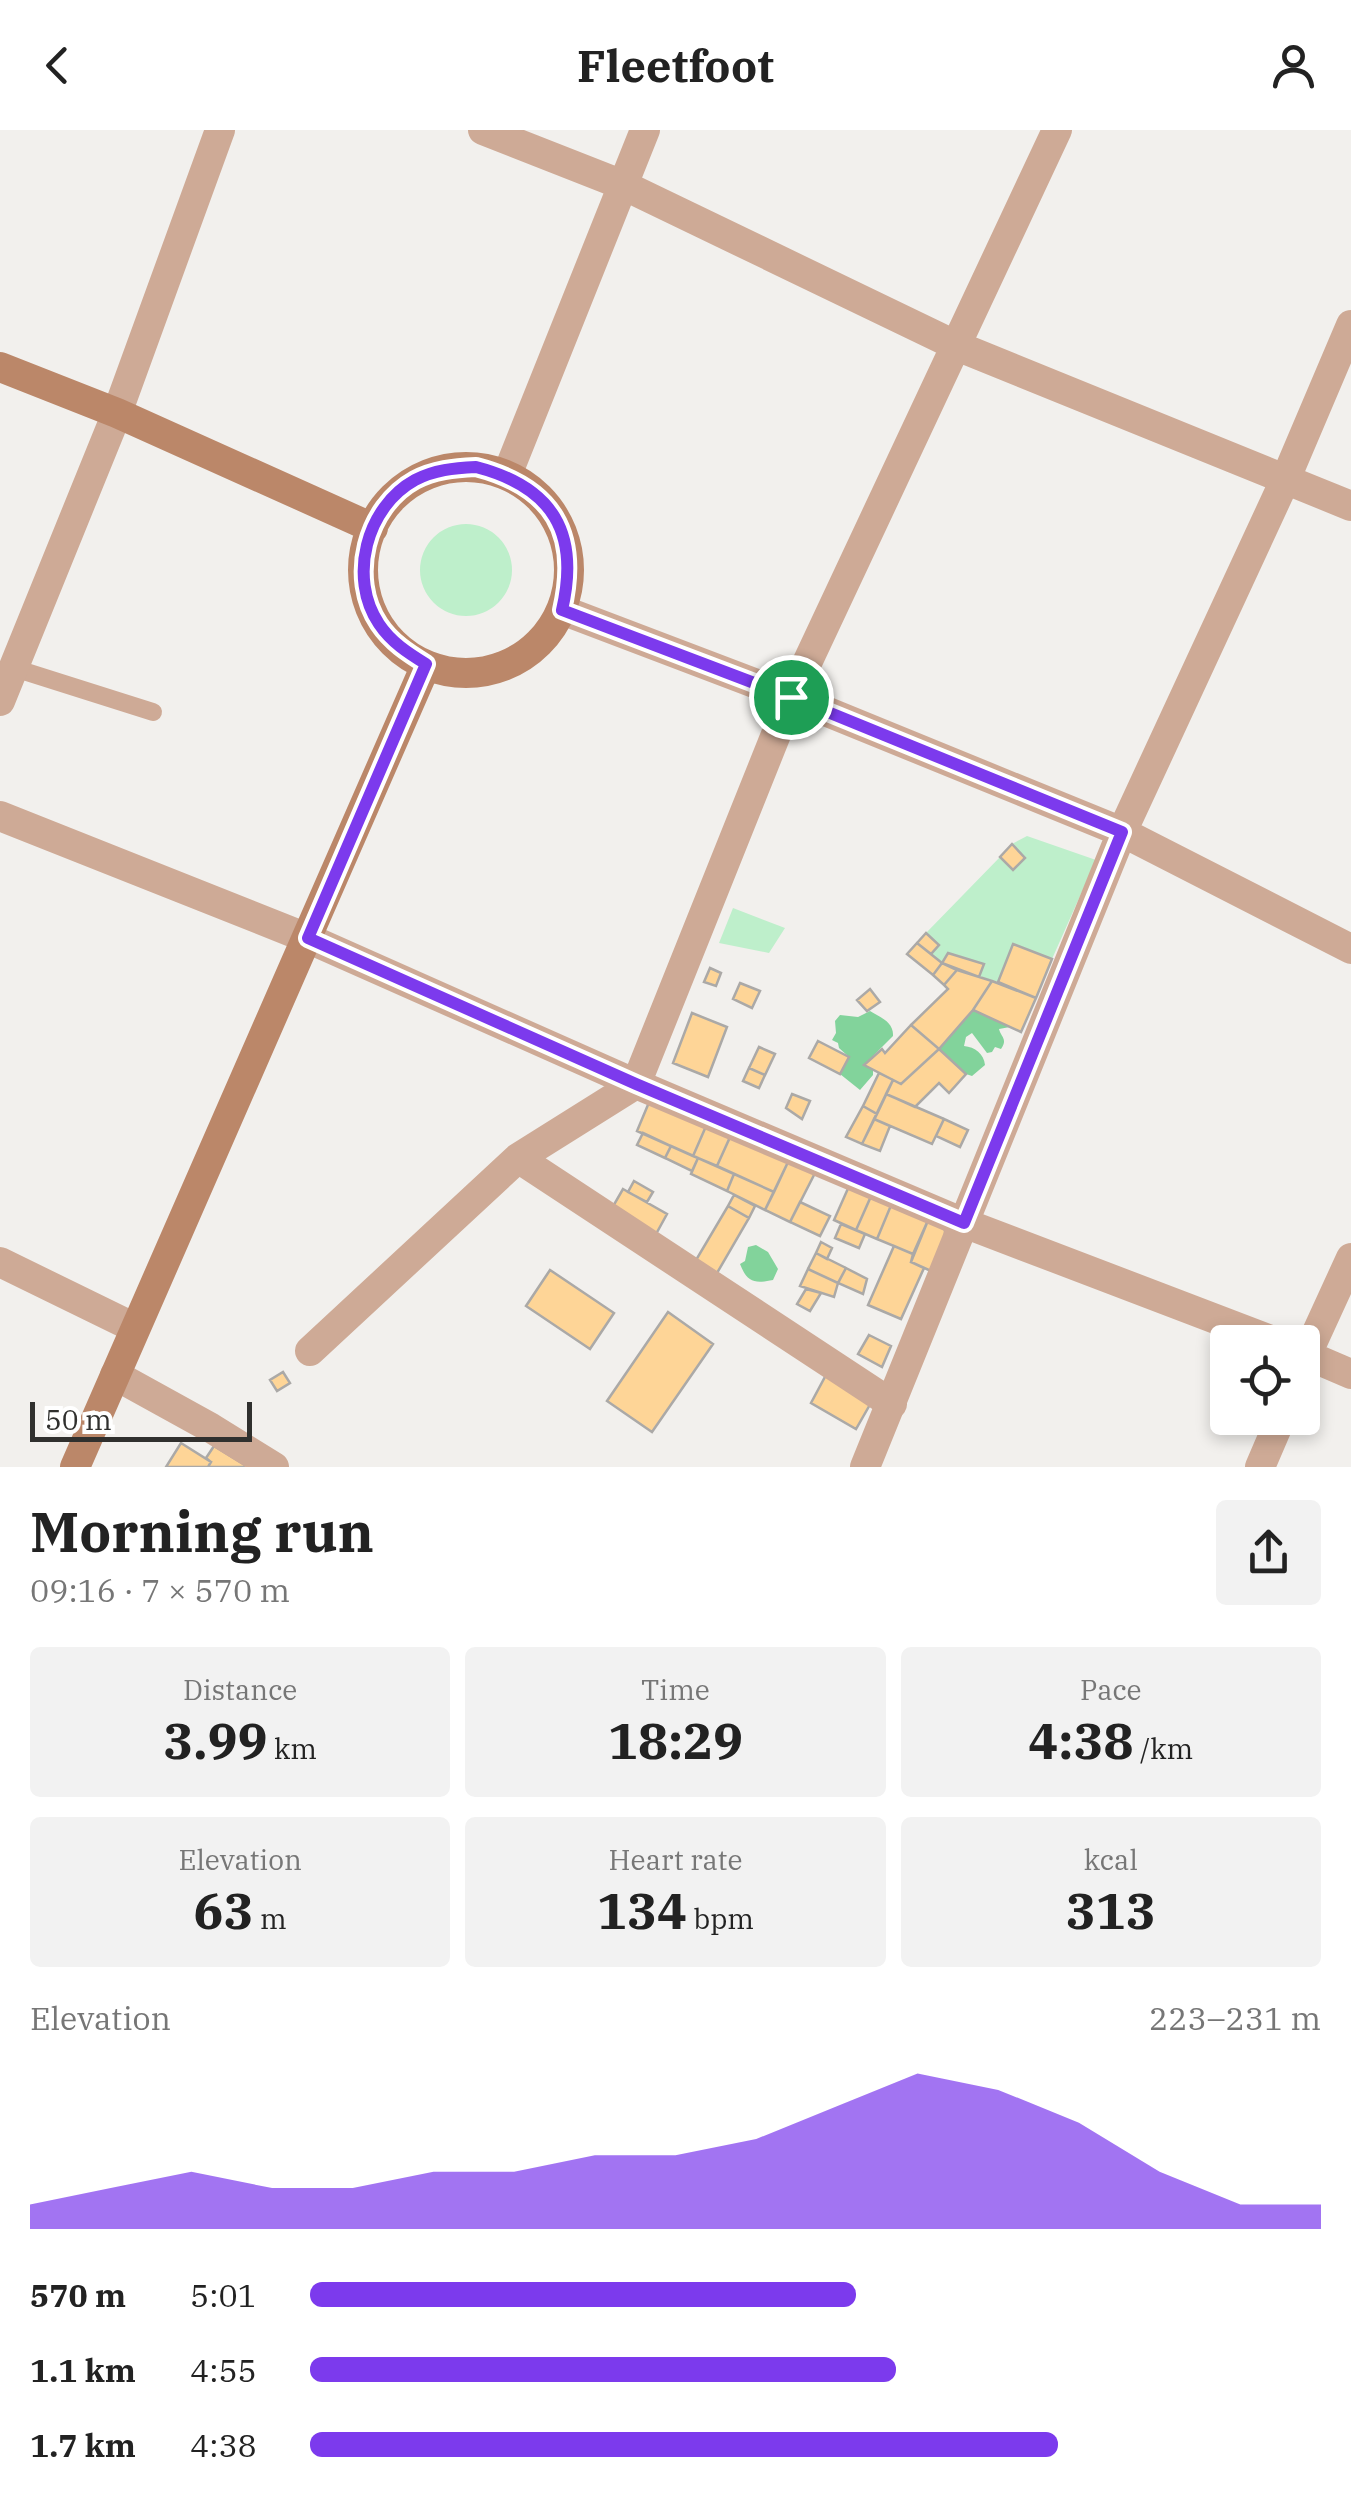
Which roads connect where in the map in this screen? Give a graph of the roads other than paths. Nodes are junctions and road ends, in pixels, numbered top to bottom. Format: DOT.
graph roads {
  1 [pos="220,130"];
  2 [pos="484,130"];
  3 [pos="645,130"];
  4 [pos="1058,130"];
  5 [pos="623,185"];
  6 [pos="1351,325"];
  7 [pos="957,346"];
  8 [pos="0,367"];
  9 [pos="117,413"];
  10 [pos="507,475"];
  11 [pos="1286,478"];
  12 [pos="1351,506"];
  13 [pos="373,528"];
  14 [pos="562,610"];
  15 [pos="426,664"];
  16 [pos="14,668"];
  17 [pos="791,697"];
  18 [pos="0,701"];
  19 [pos="153,712"];
  20 [pos="0,816"];
  21 [pos="1122,832"];
  22 [pos="308,938"];
  23 [pos="1351,950"];
  24 [pos="636,1084"];
  25 [pos="518,1158"];
  26 [pos="964,1223"];
  27 [pos="1351,1258"];
  28 [pos="0,1262"];
  29 [pos="1231,1325"];
  30 [pos="1319,1325"];
  31 [pos="135,1328"];
  32 [pos="310,1351"];
  33 [pos="1320,1363"];
  34 [pos="1351,1374"];
  35 [pos="115,1375"];
  36 [pos="892,1404"];
  37 [pos="1274,1435"];
  38 [pos="74,1467"];
  39 [pos="274,1467"];
  40 [pos="865,1467"];
  41 [pos="1260,1467"];
  1 -- 9 [label="street"];
  2 -- 5 [label="street"];
  3 -- 5 [label="street"];
  4 -- 7 [label="street"];
  5 -- 7 [label="street"];
  5 -- 10 [label="street"];
  6 -- 11 [label="street"];
  7 -- 11 [label="street"];
  7 -- 17 [label="street"];
  8 -- 9 [label="street"];
  9 -- 13 [label="street"];
  9 -- 16 [label="street"];
  10 -- 13 [label="street"];
  10 -- 14 [label="street"];
  11 -- 12 [label="street"];
  11 -- 21 [label="street"];
  13 -- 15 [label="street"];
  14 -- 15 [label="street"];
  14 -- 17 [label="street"];
  15 -- 22 [label="street"];
  16 -- 18 [label="street"];
  16 -- 19 [label="lane"];
  17 -- 21 [label="street"];
  17 -- 24 [label="street"];
  20 -- 22 [label="street"];
  21 -- 23 [label="street"];
  21 -- 26 [label="street"];
  22 -- 24 [label="street"];
  22 -- 31 [label="street"];
  24 -- 25 [label="street"];
  24 -- 26 [label="street"];
  25 -- 32 [label="street"];
  25 -- 36 [label="street"];
  26 -- 29 [label="street"];
  26 -- 36 [label="street"];
  27 -- 30 [label="street"];
  28 -- 31 [label="street"];
  31 -- 35 [label="street"];
  33 -- 34 [label="street"];
  35 -- 38 [label="street"];
  35 -- 39 [label="street"];
  36 -- 40 [label="street"];
  37 -- 41 [label="street"];
}
